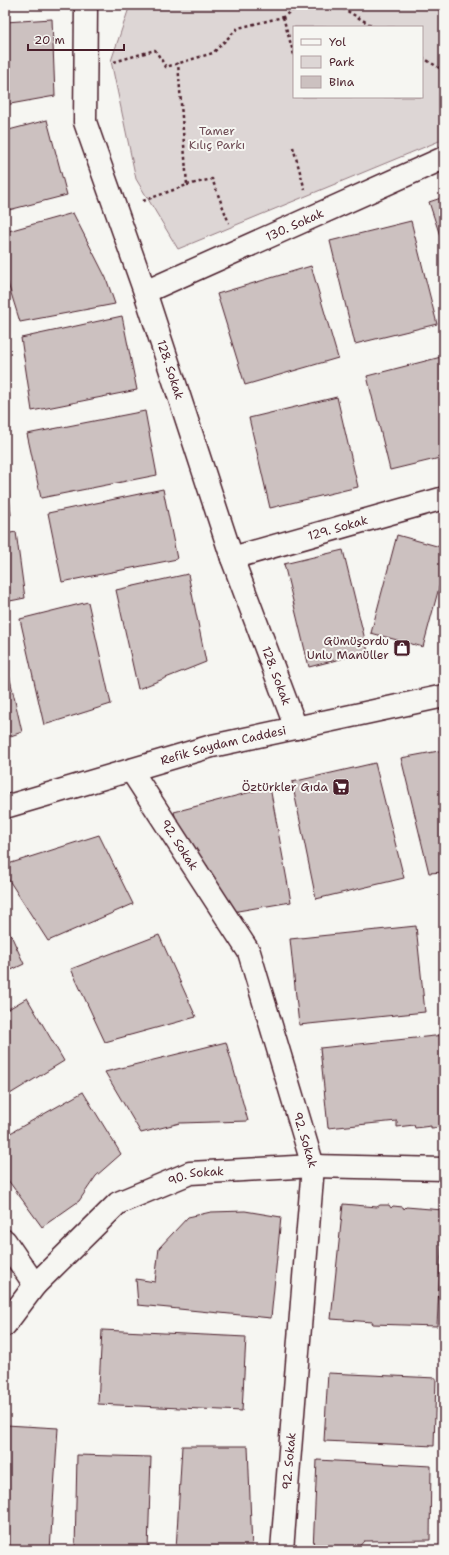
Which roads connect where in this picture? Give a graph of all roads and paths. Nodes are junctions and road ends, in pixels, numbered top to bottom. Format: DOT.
graph roads {
  1 [pos="86,5"];
  2 [pos="299,5"];
  3 [pos="331,5"];
  4 [pos="346,5"];
  5 [pos="345,9"];
  6 [pos="283,17"];
  7 [pos="372,26"];
  8 [pos="293,52"];
  9 [pos="423,58"];
  10 [pos="178,63"];
  11 [pos="86,70"];
  12 [pos="444,71"];
  13 [pos="293,147"];
  14 [pos="444,158"];
  15 [pos="187,185"];
  16 [pos="307,195"];
  17 [pos="116,210"];
  18 [pos="240,250"];
  19 [pos="145,292"];
  20 [pos="444,498"];
  21 [pos="232,558"];
  22 [pos="444,696"];
  23 [pos="296,728"];
  24 [pos="131,770"];
  25 [pos="5,807"];
  26 [pos="313,1166"];
  27 [pos="444,1169"];
  28 [pos="5,1241"];
  29 [pos="35,1285"];
  30 [pos="5,1325"];
  31 [pos="282,1550"];
  1 -- 11 [label="street, 128. Sokak"];
  2 -- 6 [label="path"];
  3 -- 5 [label="path"];
  4 -- 5 [label="path"];
  5 -- 7 [label="path"];
  6 -- 8 [label="path"];
  6 -- 10 [label="path"];
  9 -- 12 [label="path"];
  10 -- 11 [label="path"];
  10 -- 15 [label="path"];
  11 -- 17 [label="street, 128. Sokak"];
  13 -- 16 [label="path"];
  14 -- 18 [label="street, 130. Sokak"];
  15 -- 17 [label="path"];
  15 -- 18 [label="path"];
  17 -- 19 [label="street, 128. Sokak"];
  18 -- 19 [label="street, 130. Sokak"];
  19 -- 21 [label="street, 128. Sokak"];
  20 -- 21 [label="street, 129. Sokak"];
  21 -- 23 [label="street, 128. Sokak"];
  22 -- 23 [label="street, Refik Saydam Caddesi"];
  23 -- 24 [label="street, Refik Saydam Caddesi"];
  24 -- 25 [label="street, Refik Saydam Caddesi"];
  24 -- 26 [label="street, 92. Sokak"];
  26 -- 27 [label="street, 90. Sokak"];
  26 -- 29 [label="street, 90. Sokak"];
  26 -- 31 [label="street, 92. Sokak"];
  28 -- 29 [label="street"];
  29 -- 30 [label="street, 90. Sokak"];
}
